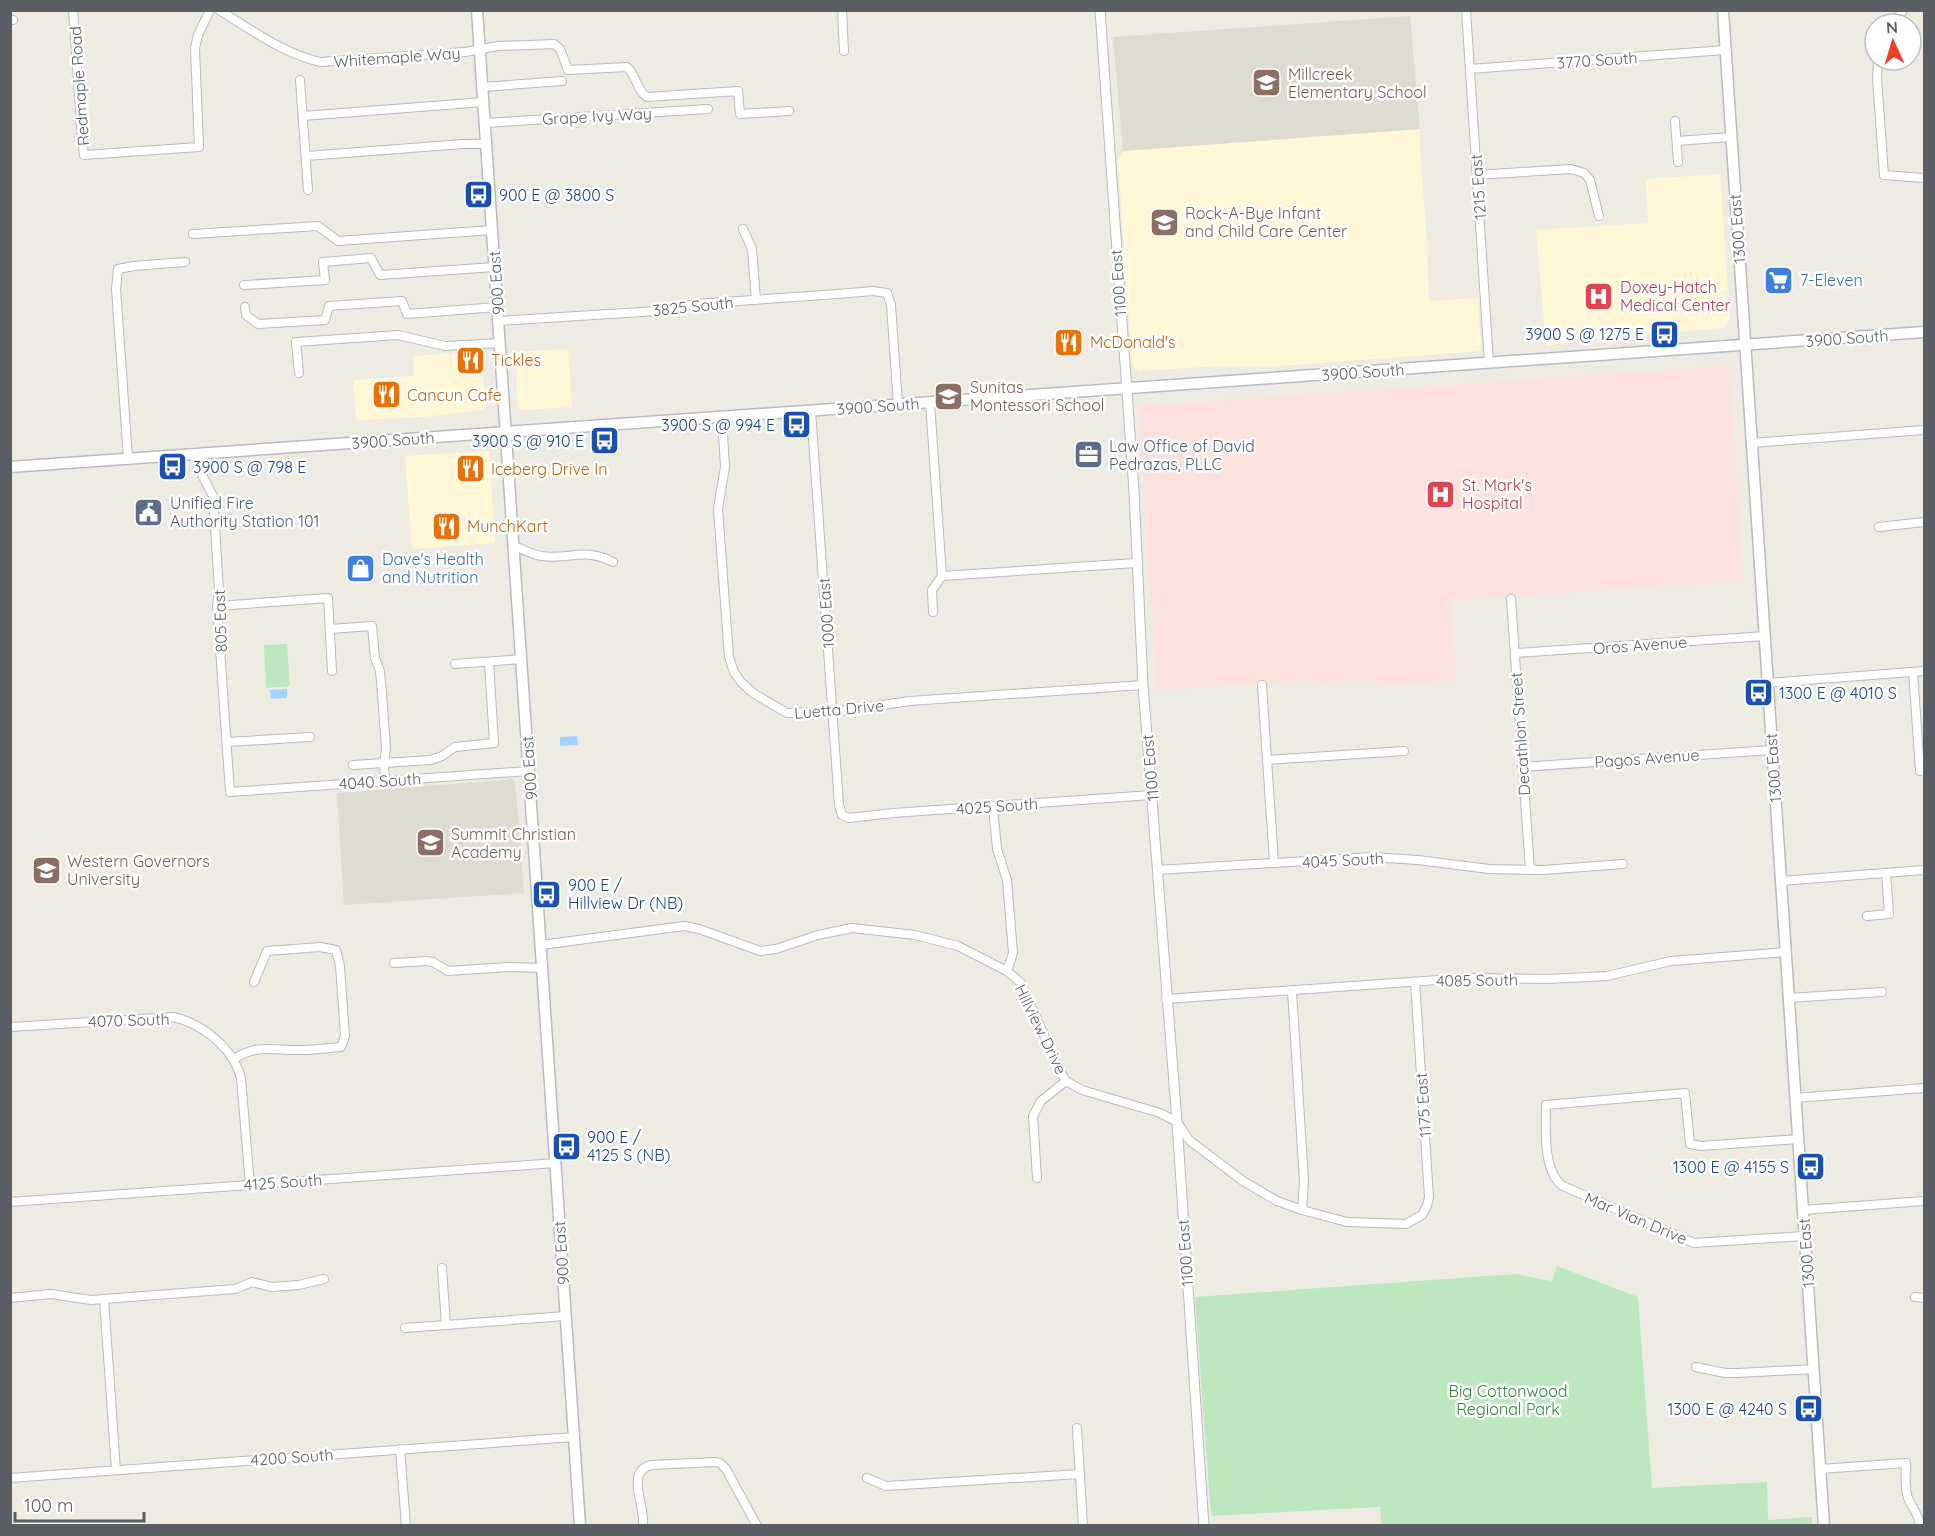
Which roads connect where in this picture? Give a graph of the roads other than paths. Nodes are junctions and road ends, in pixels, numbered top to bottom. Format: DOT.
graph roads {
  1 [pos="73,10"];
  2 [pos="210,10"];
  3 [pos="219,10"];
  4 [pos="477,10"];
  5 [pos="842,10"];
  6 [pos="1100,10"];
  7 [pos="1466,10"];
  8 [pos="1723,10"];
  9 [pos="480,50"];
  10 [pos="1725,50"];
  11 [pos="844,51"];
  12 [pos="1470,69"];
  13 [pos="1879,72"];
  14 [pos="300,81"];
  15 [pos="562,81"];
  16 [pos="483,87"];
  17 [pos="484,102"];
  18 [pos="708,109"];
  19 [pos="789,111"];
  20 [pos="303,116"];
  21 [pos="1675,121"];
  22 [pos="485,123"];
  23 [pos="1731,138"];
  24 [pos="1677,141"];
  25 [pos="486,144"];
  26 [pos="306,156"];
  27 [pos="1678,162"];
  28 [pos="1477,175"];
  29 [pos="1924,178"];
  30 [pos="308,190"];
  31 [pos="1599,216"];
  32 [pos="743,229"];
  33 [pos="492,230"];
  34 [pos="193,234"];
  35 [pos="185,262"];
  36 [pos="494,267"];
  37 [pos="244,285"];
  38 [pos="756,300"];
  39 [pos="245,307"];
  40 [pos="497,307"];
  41 [pos="498,321"];
  42 [pos="1924,332"];
  43 [pos="500,343"];
  44 [pos="1745,344"];
  45 [pos="1489,363"];
  46 [pos="298,373"];
  47 [pos="1127,389"];
  48 [pos="930,402"];
  49 [pos="898,405"];
  50 [pos="812,411"];
  51 [pos="722,417"];
  52 [pos="1924,430"];
  53 [pos="506,432"];
  54 [pos="1752,443"];
  55 [pos="200,453"];
  56 [pos="128,458"];
  57 [pos="10,467"];
  58 [pos="1924,522"];
  59 [pos="1879,527"];
  60 [pos="514,546"];
  61 [pos="614,562"];
  62 [pos="1136,563"];
  63 [pos="942,576"];
  64 [pos="1511,599"];
  65 [pos="217,606"];
  66 [pos="933,612"];
  67 [pos="330,629"];
  68 [pos="1765,636"];
  69 [pos="1515,653"];
  70 [pos="522,659"];
  71 [pos="489,662"];
  72 [pos="455,664"];
  73 [pos="332,671"];
  74 [pos="1924,671"];
  75 [pos="1913,672"];
  76 [pos="1767,683"];
  77 [pos="1143,685"];
  78 [pos="1262,685"];
  79 [pos="833,712"];
  80 [pos="310,737"];
  81 [pos="227,742"];
  82 [pos="1772,750"];
  83 [pos="1404,751"];
  84 [pos="1267,759"];
  85 [pos="384,763"];
  86 [pos="353,765"];
  87 [pos="1522,767"];
  88 [pos="529,771"];
  89 [pos="1920,771"];
  90 [pos="385,781"];
  91 [pos="230,792"];
  92 [pos="1152,795"];
  93 [pos="993,806"];
  94 [pos="842,815"];
  95 [pos="1274,862"];
  96 [pos="1623,864"];
  97 [pos="1157,870"];
  98 [pos="1530,870"];
  99 [pos="1924,870"];
  100 [pos="1886,873"];
  101 [pos="1781,881"];
  102 [pos="1867,916"];
  103 [pos="541,945"];
  104 [pos="1785,952"];
  105 [pos="394,963"];
  106 [pos="543,968"];
  107 [pos="1007,972"];
  108 [pos="254,982"];
  109 [pos="1415,982"];
  110 [pos="1292,991"];
  111 [pos="1882,992"];
  112 [pos="1788,998"];
  113 [pos="1166,999"];
  114 [pos="10,1027"];
  115 [pos="234,1059"];
  116 [pos="1066,1082"];
  117 [pos="1924,1088"];
  118 [pos="1795,1098"];
  119 [pos="1177,1122"];
  120 [pos="1798,1139"];
  121 [pos="556,1163"];
  122 [pos="1037,1178"];
  123 [pos="250,1185"];
  124 [pos="1924,1201"];
  125 [pos="10,1202"];
  126 [pos="1302,1210"];
  127 [pos="1803,1210"];
  128 [pos="1411,1221"];
  129 [pos="1804,1236"];
  130 [pos="442,1268"];
  131 [pos="324,1279"];
  132 [pos="1915,1297"];
  133 [pos="10,1298"];
  134 [pos="104,1299"];
  135 [pos="1924,1299"];
  136 [pos="566,1316"];
  137 [pos="446,1324"];
  138 [pos="405,1328"];
  139 [pos="1696,1367"];
  140 [pos="1814,1369"];
  141 [pos="1077,1428"];
  142 [pos="574,1437"];
  143 [pos="400,1449"];
  144 [pos="1820,1469"];
  145 [pos="116,1470"];
  146 [pos="1080,1474"];
  147 [pos="10,1478"];
  148 [pos="867,1478"];
  149 [pos="406,1526"];
  150 [pos="580,1526"];
  151 [pos="643,1526"];
  152 [pos="757,1526"];
  153 [pos="1083,1526"];
  154 [pos="1204,1526"];
  155 [pos="1824,1526"];
  156 [pos="1920,1526"];
  1 -- 2 [label="street, Redmaple Road"];
  3 -- 9 [label="street, Whitemaple Way"];
  4 -- 9 [label="main road, 900 East"];
  5 -- 11 [label="street"];
  6 -- 47 [label="street, 1100 East"];
  7 -- 12 [label="street, 1215 East"];
  8 -- 10 [label="main road, 1300 East"];
  9 -- 16 [label="main road, 900 East"];
  9 -- 19 [label="street, Whitemaple Way"];
  10 -- 12 [label="street, 3770 South"];
  10 -- 23 [label="main road, 1300 East"];
  12 -- 28 [label="street, 1215 East"];
  13 -- 29 [label="street"];
  14 -- 20 [label="street"];
  15 -- 16 [label="street"];
  16 -- 17 [label="main road, 900 East"];
  17 -- 20 [label="street"];
  17 -- 22 [label="main road, 900 East"];
  18 -- 22 [label="street, Grape Ivy Way"];
  20 -- 26 [label="street"];
  21 -- 24 [label="street"];
  22 -- 25 [label="main road, 900 East"];
  23 -- 24 [label="street"];
  23 -- 44 [label="main road, 1300 East"];
  24 -- 27 [label="street"];
  25 -- 26 [label="street"];
  25 -- 33 [label="main road, 900 East"];
  26 -- 30 [label="street"];
  28 -- 31 [label="street"];
  28 -- 45 [label="street, 1215 East"];
  32 -- 38 [label="street"];
  33 -- 34 [label="street"];
  33 -- 36 [label="main road, 900 East"];
  35 -- 56 [label="street"];
  36 -- 37 [label="street"];
  36 -- 40 [label="main road, 900 East"];
  38 -- 41 [label="street, 3825 South"];
  38 -- 49 [label="street, 3825 South"];
  39 -- 40 [label="street"];
  40 -- 41 [label="main road, 900 East"];
  41 -- 43 [label="main road, 900 East"];
  42 -- 44 [label="main road, 3900 South"];
  43 -- 46 [label="street"];
  43 -- 53 [label="main road, 900 East"];
  44 -- 45 [label="main road, 3900 South"];
  44 -- 54 [label="main road, 1300 East"];
  45 -- 47 [label="main road, 3900 South"];
  47 -- 48 [label="main road, 3900 South"];
  47 -- 62 [label="street, 1100 East"];
  48 -- 49 [label="main road, 3900 South"];
  48 -- 63 [label="street"];
  49 -- 50 [label="main road, 3900 South"];
  50 -- 51 [label="main road, 3900 South"];
  50 -- 79 [label="street, 1000 East"];
  51 -- 53 [label="main road, 3900 South"];
  51 -- 79 [label="street, Luetta Drive"];
  52 -- 54 [label="street"];
  53 -- 55 [label="main road, 3900 South"];
  53 -- 60 [label="main road, 900 East"];
  54 -- 68 [label="main road, 1300 East"];
  55 -- 56 [label="main road, 3900 South"];
  55 -- 65 [label="street, 805 East"];
  56 -- 57 [label="main road, 3900 South"];
  58 -- 59 [label="street"];
  60 -- 61 [label="street"];
  60 -- 70 [label="main road, 900 East"];
  62 -- 63 [label="street"];
  62 -- 77 [label="street, 1100 East"];
  63 -- 66 [label="street"];
  64 -- 69 [label="street, Decathlon Street"];
  65 -- 67 [label="street"];
  65 -- 81 [label="street, 805 East"];
  67 -- 73 [label="street"];
  67 -- 85 [label="street"];
  68 -- 69 [label="street, Oros Avenue"];
  68 -- 76 [label="main road, 1300 East"];
  69 -- 87 [label="street, Decathlon Street"];
  70 -- 71 [label="street"];
  70 -- 88 [label="main road, 900 East"];
  71 -- 72 [label="street"];
  71 -- 85 [label="street"];
  74 -- 75 [label="street"];
  75 -- 76 [label="street"];
  75 -- 89 [label="street"];
  76 -- 82 [label="main road, 1300 East"];
  77 -- 79 [label="street, Luetta Drive"];
  77 -- 92 [label="street, 1100 East"];
  78 -- 84 [label="street"];
  79 -- 94 [label="street, 1000 East"];
  80 -- 81 [label="street"];
  81 -- 91 [label="street, 805 East"];
  82 -- 87 [label="street, Pagos Avenue"];
  82 -- 101 [label="main road, 1300 East"];
  83 -- 84 [label="street"];
  84 -- 95 [label="street"];
  85 -- 86 [label="street"];
  85 -- 90 [label="street"];
  87 -- 98 [label="street, Decathlon Street"];
  88 -- 90 [label="street, 4040 South"];
  88 -- 103 [label="main road, 900 East"];
  90 -- 91 [label="street, 4040 South"];
  92 -- 93 [label="street, 4025 South"];
  92 -- 97 [label="street, 1100 East"];
  93 -- 94 [label="street, 4025 South"];
  93 -- 107 [label="street"];
  95 -- 97 [label="street, 4045 South"];
  95 -- 98 [label="street, 4045 South"];
  96 -- 98 [label="street, 4045 South"];
  97 -- 113 [label="street, 1100 East"];
  99 -- 100 [label="street"];
  100 -- 101 [label="street"];
  100 -- 102 [label="street"];
  101 -- 104 [label="main road, 1300 East"];
  103 -- 106 [label="main road, 900 East"];
  103 -- 107 [label="street, Hillview Drive"];
  104 -- 109 [label="street, 4085 South"];
  104 -- 112 [label="main road, 1300 East"];
  105 -- 106 [label="street"];
  106 -- 121 [label="main road, 900 East"];
  107 -- 116 [label="street, Hillview Drive"];
  108 -- 115 [label="street"];
  109 -- 110 [label="street, 4085 South"];
  109 -- 128 [label="street, 1175 East"];
  110 -- 113 [label="street, 4085 South"];
  110 -- 126 [label="street"];
  111 -- 112 [label="street"];
  112 -- 118 [label="main road, 1300 East"];
  113 -- 119 [label="street, 1100 East"];
  114 -- 115 [label="street, 4070 South"];
  115 -- 123 [label="street"];
  116 -- 119 [label="street, Hillview Drive"];
  116 -- 122 [label="street"];
  117 -- 118 [label="street"];
  118 -- 120 [label="main road, 1300 East"];
  119 -- 126 [label="street, Hillview Drive"];
  119 -- 154 [label="street, 1100 East"];
  120 -- 127 [label="main road, 1300 East"];
  120 -- 129 [label="street, Mar Vian Drive"];
  121 -- 123 [label="street, 4125 South"];
  121 -- 136 [label="main road, 900 East"];
  123 -- 125 [label="street, 4125 South"];
  124 -- 127 [label="street"];
  126 -- 128 [label="street, Hillview Drive"];
  127 -- 129 [label="main road, 1300 East"];
  129 -- 140 [label="main road, 1300 East"];
  130 -- 137 [label="street"];
  131 -- 134 [label="street"];
  132 -- 135 [label="street"];
  133 -- 134 [label="street"];
  134 -- 145 [label="street"];
  136 -- 137 [label="street"];
  136 -- 142 [label="main road, 900 East"];
  137 -- 138 [label="street"];
  139 -- 140 [label="street"];
  140 -- 144 [label="main road, 1300 East"];
  141 -- 146 [label="street"];
  142 -- 143 [label="street, 4200 South"];
  142 -- 150 [label="main road, 900 East"];
  143 -- 145 [label="street, 4200 South"];
  143 -- 149 [label="street"];
  144 -- 155 [label="main road, 1300 East"];
  144 -- 156 [label="street"];
  145 -- 147 [label="street, 4200 South"];
  146 -- 148 [label="street"];
  146 -- 153 [label="street"];
  151 -- 152 [label="street"];
}
